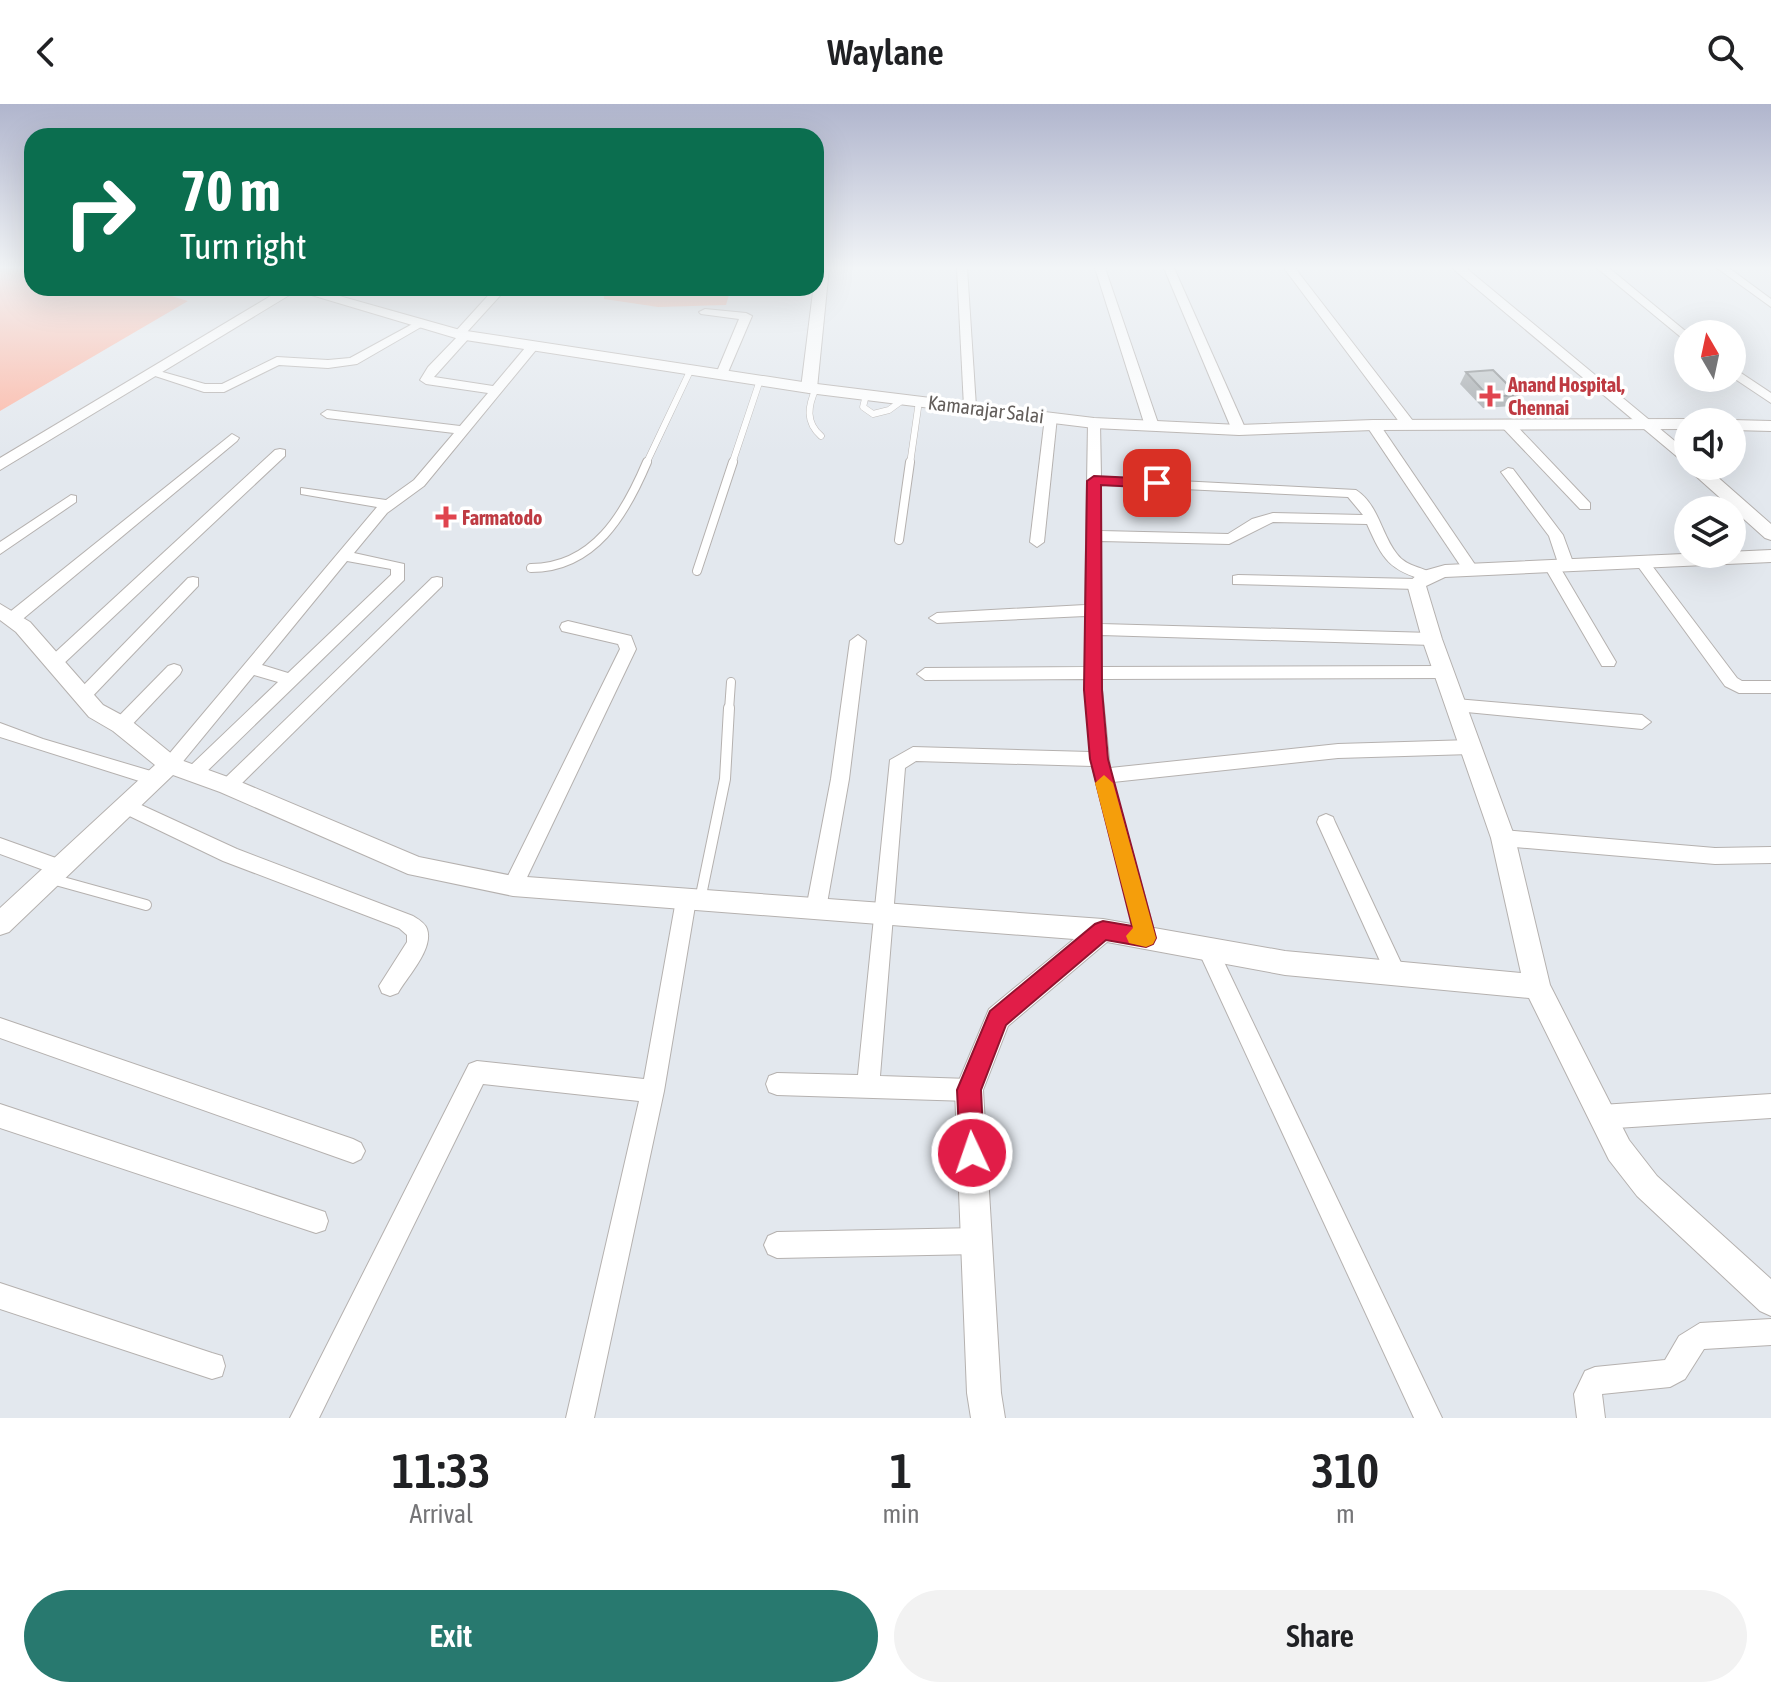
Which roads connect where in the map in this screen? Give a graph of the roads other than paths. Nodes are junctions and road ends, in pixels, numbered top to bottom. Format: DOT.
graph roads {
  1 [pos="225,329"];
  2 [pos="411,329"];
  3 [pos="446,329"];
  4 [pos="467,329"];
  5 [pos="740,329"];
  6 [pos="817,329"];
  7 [pos="966,329"];
  8 [pos="1120,329"];
  9 [pos="1195,329"];
  10 [pos="1336,329"];
  11 [pos="1533,329"];
  12 [pos="463,334"];
  13 [pos="534,345"];
  14 [pos="691,369"];
  15 [pos="152,373"];
  16 [pos="722,374"];
  17 [pos="760,380"];
  18 [pos="1746,381"];
  19 [pos="812,388"];
  20 [pos="496,390"];
  21 [pos="1771,399"];
  22 [pos="912,400"];
  23 [pos="970,407"];
  24 [pos="327,414"];
  25 [pos="1051,417"];
  26 [pos="1094,423"];
  27 [pos="1647,423"];
  28 [pos="1408,424"];
  29 [pos="1507,424"];
  30 [pos="1674,424"];
  31 [pos="1373,425"];
  32 [pos="1746,425"];
  33 [pos="1152,426"];
  34 [pos="1771,426"];
  35 [pos="463,430"];
  36 [pos="1239,430"];
  37 [pos="821,436"];
  38 [pos="232,438"];
  39 [pos="1674,447"];
  40 [pos="280,453"];
  41 [pos="0,465"];
  42 [pos="1508,472"];
  43 [pos="1711,480"];
  44 [pos="1094,481"];
  45 [pos="306,491"];
  46 [pos="71,499"];
  47 [pos="388,505"];
  48 [pos="1585,506"];
  49 [pos="1372,520"];
  50 [pos="1771,534"];
  51 [pos="1095,536"];
  52 [pos="899,540"];
  53 [pos="1037,542"];
  54 [pos="0,549"];
  55 [pos="344,556"];
  56 [pos="1771,556"];
  57 [pos="1642,562"];
  58 [pos="1559,566"];
  59 [pos="531,568"];
  60 [pos="1471,570"];
  61 [pos="697,571"];
  62 [pos="1238,580"];
  63 [pos="1422,580"];
  64 [pos="193,582"];
  65 [pos="437,582"];
  66 [pos="1095,610"];
  67 [pos="6,615"];
  68 [pos="937,618"];
  69 [pos="568,627"];
  70 [pos="1094,629"];
  71 [pos="1432,639"];
  72 [pos="858,641"];
  73 [pos="1608,662"];
  74 [pos="54,663"];
  75 [pos="251,668"];
  76 [pos="174,670"];
  77 [pos="1444,672"];
  78 [pos="925,674"];
  79 [pos="1094,676"];
  80 [pos="290,680"];
  81 [pos="731,682"];
  82 [pos="1771,687"];
  83 [pos="82,697"];
  84 [pos="1456,705"];
  85 [pos="1642,722"];
  86 [pos="121,725"];
  87 [pos="0,730"];
  88 [pos="1471,747"];
  89 [pos="1101,768"];
  90 [pos="162,772"];
  91 [pos="194,773"];
  92 [pos="228,786"];
  93 [pos="126,806"];
  94 [pos="1326,822"];
  95 [pos="1503,838"];
  96 [pos="0,846"];
  97 [pos="1771,855"];
  98 [pos="55,873"];
  99 [pos="513,886"];
  100 [pos="693,901"];
  101 [pos="146,905"];
  102 [pos="816,909"];
  103 [pos="881,913"];
  104 [pos="0,924"];
  105 [pos="1103,930"];
  106 [pos="1146,938"];
  107 [pos="1207,948"];
  108 [pos="1396,974"];
  109 [pos="390,986"];
  110 [pos="1537,987"];
  111 [pos="0,1028"];
  112 [pos="777,1084"];
  113 [pos="868,1087"];
  114 [pos="969,1090"];
  115 [pos="653,1091"];
  116 [pos="1771,1106"];
  117 [pos="0,1116"];
  118 [pos="1601,1117"];
  119 [pos="353,1151"];
  120 [pos="316,1221"];
  121 [pos="978,1241"];
  122 [pos="777,1245"];
  123 [pos="0,1296"];
  124 [pos="1771,1300"];
  125 [pos="1771,1332"];
  126 [pos="212,1366"];
  127 [pos="304,1418"];
  128 [pos="580,1418"];
  129 [pos="988,1418"];
  130 [pos="1428,1418"];
  131 [pos="1591,1418"];
  1 -- 15 [label="street"];
  2 -- 15 [label="street"];
  3 -- 12 [label="main road, Kamarajar Salai"];
  4 -- 12 [label="street"];
  5 -- 16 [label="street"];
  6 -- 19 [label="street"];
  7 -- 23 [label="street"];
  8 -- 33 [label="street"];
  9 -- 36 [label="street"];
  10 -- 28 [label="street"];
  11 -- 27 [label="street"];
  12 -- 13 [label="main road, Kamarajar Salai"];
  12 -- 20 [label="street"];
  13 -- 14 [label="main road, Kamarajar Salai"];
  13 -- 20 [label="street"];
  14 -- 16 [label="main road, Kamarajar Salai"];
  14 -- 59 [label="lane"];
  15 -- 41 [label="street"];
  16 -- 17 [label="main road, Kamarajar Salai"];
  17 -- 19 [label="main road, Kamarajar Salai"];
  17 -- 61 [label="lane"];
  18 -- 21 [label="street"];
  19 -- 22 [label="main road, Kamarajar Salai"];
  19 -- 37 [label="lane"];
  20 -- 35 [label="street"];
  22 -- 23 [label="main road, Kamarajar Salai"];
  22 -- 52 [label="lane"];
  23 -- 25 [label="main road, Kamarajar Salai"];
  24 -- 35 [label="street"];
  25 -- 26 [label="main road, Kamarajar Salai"];
  25 -- 53 [label="street"];
  26 -- 33 [label="main road, Kamarajar Salai"];
  26 -- 44 [label="street"];
  27 -- 29 [label="main road, Kamarajar Salai"];
  27 -- 30 [label="main road, Kamarajar Salai"];
  27 -- 39 [label="street"];
  28 -- 29 [label="main road, Kamarajar Salai"];
  28 -- 31 [label="main road, Kamarajar Salai"];
  29 -- 48 [label="street"];
  31 -- 36 [label="main road, Kamarajar Salai"];
  31 -- 60 [label="street"];
  32 -- 34 [label="main road"];
  33 -- 36 [label="main road, Kamarajar Salai"];
  35 -- 47 [label="street"];
  38 -- 67 [label="street"];
  40 -- 74 [label="street"];
  42 -- 58 [label="street"];
  43 -- 50 [label="street"];
  44 -- 49 [label="street"];
  44 -- 51 [label="street"];
  45 -- 47 [label="street"];
  46 -- 54 [label="street"];
  47 -- 55 [label="street"];
  49 -- 51 [label="street"];
  49 -- 63 [label="street"];
  51 -- 66 [label="street"];
  55 -- 75 [label="street"];
  55 -- 80 [label="street"];
  56 -- 57 [label="street"];
  57 -- 58 [label="street"];
  57 -- 82 [label="street"];
  58 -- 60 [label="street"];
  58 -- 73 [label="street"];
  60 -- 63 [label="street"];
  62 -- 63 [label="street"];
  63 -- 71 [label="street"];
  64 -- 83 [label="street"];
  65 -- 92 [label="street"];
  66 -- 68 [label="street"];
  66 -- 70 [label="street"];
  67 -- 74 [label="street"];
  69 -- 99 [label="street"];
  70 -- 71 [label="street"];
  70 -- 79 [label="street"];
  71 -- 77 [label="street"];
  72 -- 102 [label="street"];
  74 -- 83 [label="street"];
  75 -- 80 [label="street"];
  75 -- 90 [label="street"];
  76 -- 86 [label="street"];
  77 -- 79 [label="street"];
  77 -- 84 [label="street"];
  78 -- 79 [label="street"];
  79 -- 89 [label="street"];
  80 -- 91 [label="street"];
  81 -- 100 [label="lane"];
  83 -- 86 [label="street"];
  84 -- 85 [label="street"];
  84 -- 88 [label="street"];
  86 -- 90 [label="street"];
  87 -- 90 [label="street"];
  88 -- 89 [label="street"];
  88 -- 95 [label="street"];
  89 -- 103 [label="street"];
  89 -- 106 [label="street"];
  90 -- 91 [label="street"];
  90 -- 93 [label="street"];
  91 -- 92 [label="street"];
  92 -- 99 [label="street"];
  93 -- 98 [label="street"];
  93 -- 109 [label="street"];
  94 -- 108 [label="street"];
  95 -- 97 [label="street"];
  95 -- 110 [label="street"];
  96 -- 98 [label="street"];
  98 -- 101 [label="lane"];
  98 -- 104 [label="street"];
  99 -- 100 [label="street"];
  100 -- 102 [label="street"];
  100 -- 115 [label="street"];
  102 -- 103 [label="street"];
  103 -- 105 [label="street"];
  103 -- 113 [label="street"];
  105 -- 106 [label="street"];
  105 -- 114 [label="street"];
  106 -- 107 [label="street"];
  107 -- 108 [label="street"];
  107 -- 130 [label="street"];
  108 -- 110 [label="street"];
  110 -- 118 [label="street"];
  111 -- 119 [label="street"];
  112 -- 113 [label="street"];
  113 -- 114 [label="street"];
  114 -- 121 [label="street"];
  115 -- 127 [label="street"];
  115 -- 128 [label="street"];
  116 -- 118 [label="street"];
  117 -- 120 [label="street"];
  118 -- 124 [label="street"];
  121 -- 122 [label="street"];
  121 -- 129 [label="street"];
  123 -- 126 [label="street"];
  125 -- 131 [label="street"];
}
